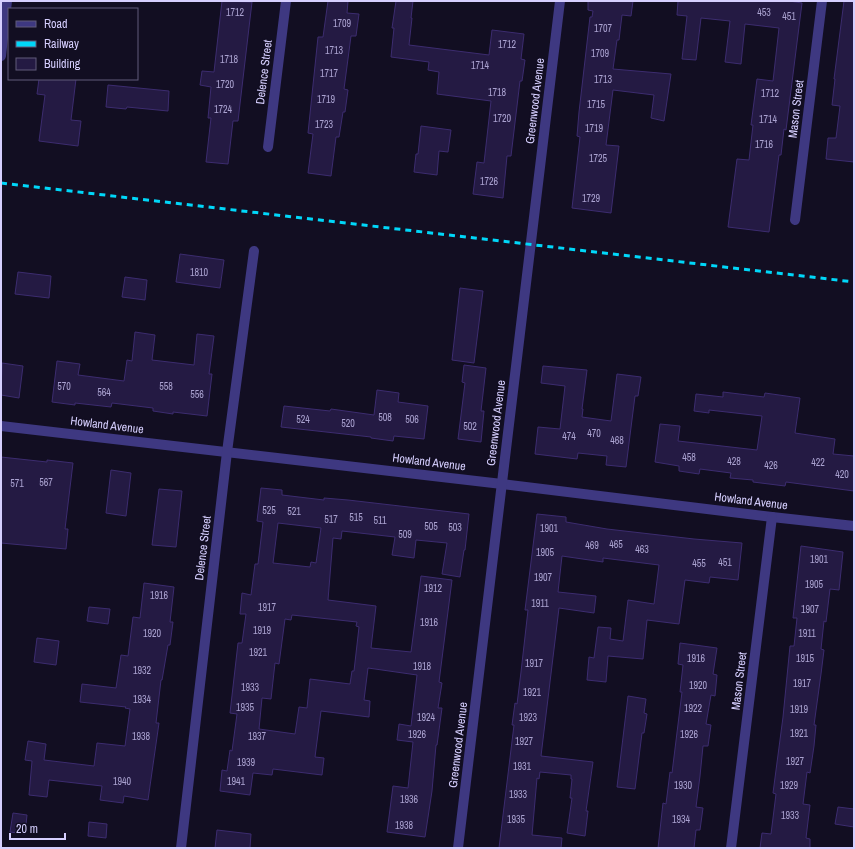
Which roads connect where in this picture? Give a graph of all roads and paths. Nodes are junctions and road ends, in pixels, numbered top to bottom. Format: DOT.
graph roads {
  1 [pos="8,1"];
  2 [pos="286,1"];
  3 [pos="560,1"];
  4 [pos="822,1"];
  5 [pos="1,56"];
  6 [pos="268,147"];
  7 [pos="795,220"];
  8 [pos="254,251"];
  9 [pos="1,426"];
  10 [pos="227,452"];
  11 [pos="502,484"];
  12 [pos="772,517"];
  13 [pos="854,526"];
  14 [pos="181,848"];
  15 [pos="458,848"];
  16 [pos="732,848"];
  1 -- 5 [label="street"];
  2 -- 6 [label="street, Delence Street"];
  3 -- 11 [label="street, Greenwood Avenue"];
  4 -- 7 [label="street, Mason Street"];
  8 -- 10 [label="street, Delence Street"];
  9 -- 10 [label="street, Howland Avenue"];
  10 -- 11 [label="street, Howland Avenue"];
  10 -- 14 [label="street, Delence Street"];
  11 -- 12 [label="street, Howland Avenue"];
  11 -- 15 [label="street, Greenwood Avenue"];
  12 -- 13 [label="street, Howland Avenue"];
  12 -- 16 [label="street, Mason Street"];
}
